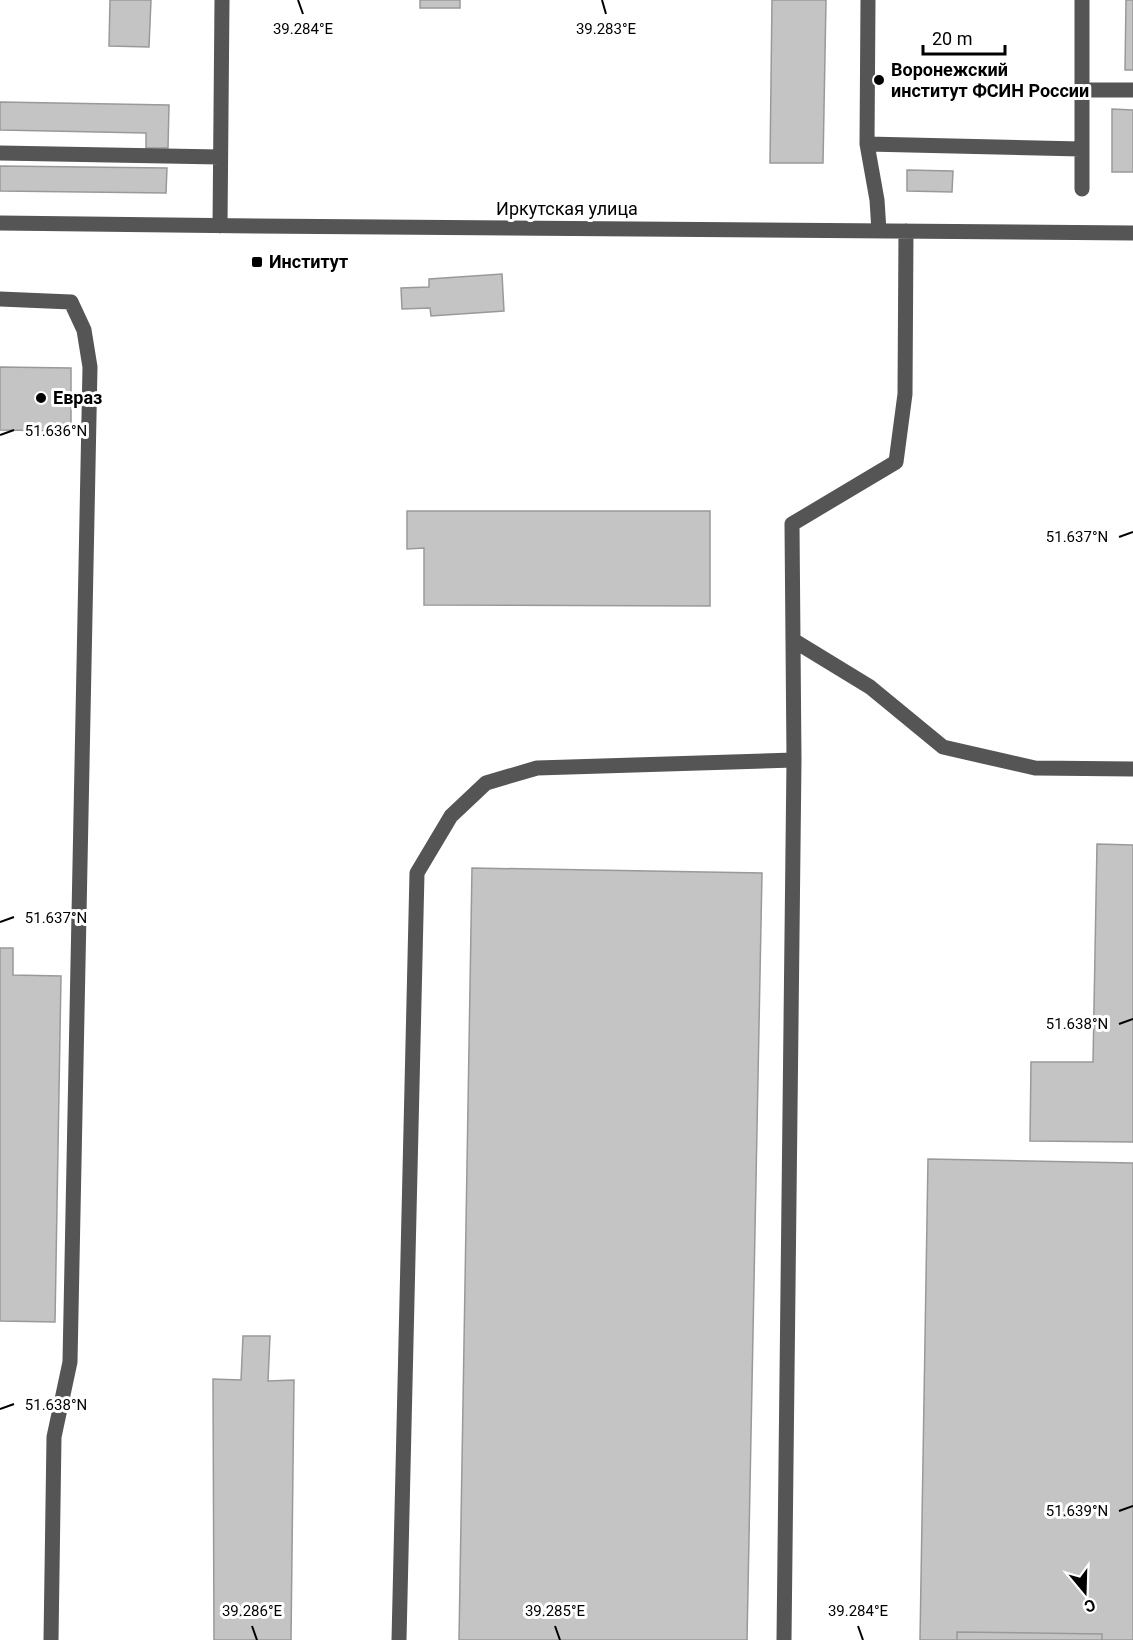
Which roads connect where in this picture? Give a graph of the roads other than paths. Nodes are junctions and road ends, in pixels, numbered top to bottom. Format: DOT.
graph roads {
  1 [pos="222,0"];
  2 [pos="868,0"];
  3 [pos="1082,0"];
  4 [pos="1082,90"];
  5 [pos="1133,90"];
  6 [pos="867,144"];
  7 [pos="1081,149"];
  8 [pos="0,153"];
  9 [pos="220,157"];
  10 [pos="1082,189"];
  11 [pos="0,222"];
  12 [pos="219,226"];
  13 [pos="879,231"];
  14 [pos="906,231"];
  15 [pos="1133,233"];
  16 [pos="0,299"];
  17 [pos="793,640"];
  18 [pos="794,760"];
  19 [pos="1133,769"];
  20 [pos="51,1640"];
  21 [pos="399,1640"];
  22 [pos="784,1640"];
  1 -- 9 [label="street"];
  2 -- 6 [label="street"];
  3 -- 4 [label="street"];
  4 -- 5 [label="street"];
  4 -- 7 [label="street"];
  6 -- 7 [label="street"];
  6 -- 13 [label="street"];
  7 -- 10 [label="street"];
  8 -- 9 [label="street"];
  9 -- 12 [label="street"];
  11 -- 12 [label="street, Иркутская улица"];
  12 -- 13 [label="street, Иркутская улица"];
  13 -- 14 [label="street, Иркутская улица"];
  14 -- 15 [label="street, Иркутская улица"];
  14 -- 17 [label="street"];
  16 -- 20 [label="street"];
  17 -- 18 [label="street"];
  17 -- 19 [label="street"];
  18 -- 21 [label="street"];
  18 -- 22 [label="street"];
}
